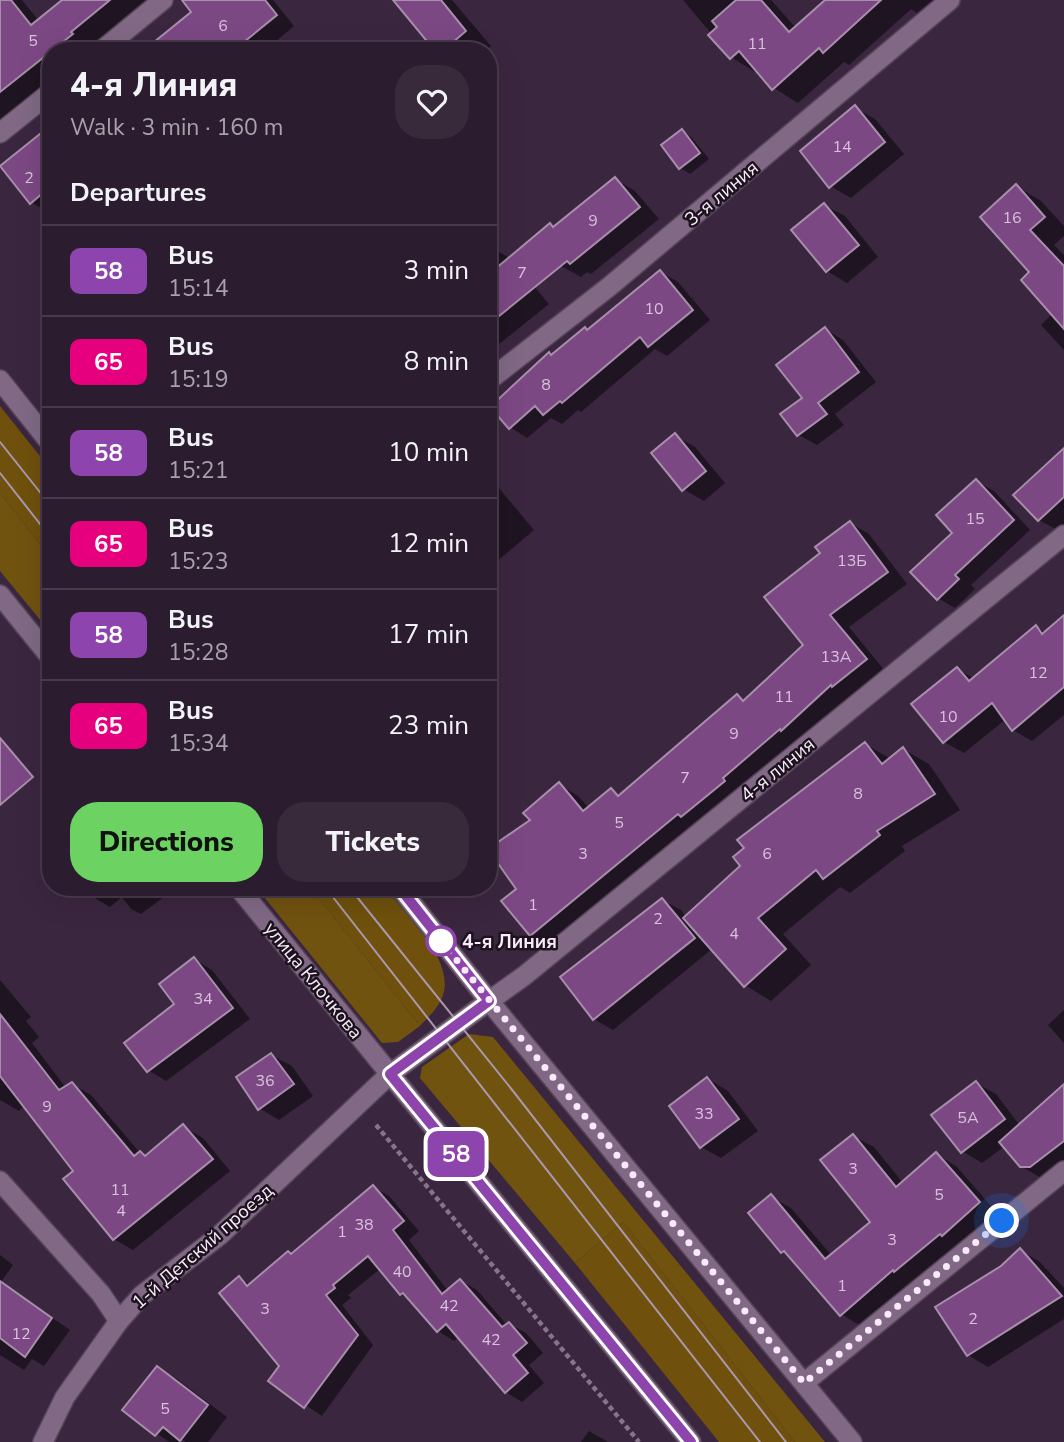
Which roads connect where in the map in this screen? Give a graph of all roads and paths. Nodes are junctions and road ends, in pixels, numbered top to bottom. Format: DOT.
graph roads {
  1 [pos="163,0"];
  2 [pos="950,0"];
  3 [pos="112,42"];
  4 [pos="42,99"];
  5 [pos="0,133"];
  6 [pos="497,374"];
  7 [pos="0,380"];
  8 [pos="42,433"];
  9 [pos="1064,535"];
  10 [pos="0,595"];
  11 [pos="42,647"];
  12 [pos="245,896"];
  13 [pos="406,896"];
  14 [pos="489,1001"];
  15 [pos="390,1074"];
  16 [pos="358,1102"];
  17 [pos="1064,1171"];
  18 [pos="0,1181"];
  19 [pos="119,1321"];
  20 [pos="804,1383"];
  21 [pos="43,1442"];
  22 [pos="639,1442"];
  23 [pos="691,1442"];
  24 [pos="852,1442"];
  1 -- 3 [label="street"];
  2 -- 6 [label="street, 3-я линия"];
  4 -- 5 [label="street"];
  7 -- 8 [label="street"];
  9 -- 14 [label="street, 4-я линия"];
  10 -- 11 [label="street"];
  12 -- 15 [label="street, улица Клочкова"];
  13 -- 14 [label="street"];
  14 -- 15 [label="street"];
  14 -- 20 [label="street"];
  15 -- 16 [label="street, 1-й Детский проезд"];
  15 -- 23 [label="street, улица Клочкова"];
  16 -- 19 [label="street, 1-й Детский проезд"];
  16 -- 22 [label="path"];
  17 -- 20 [label="street"];
  18 -- 19 [label="street"];
  19 -- 21 [label="street, 1-й Детский проезд"];
  20 -- 24 [label="street"];
}
